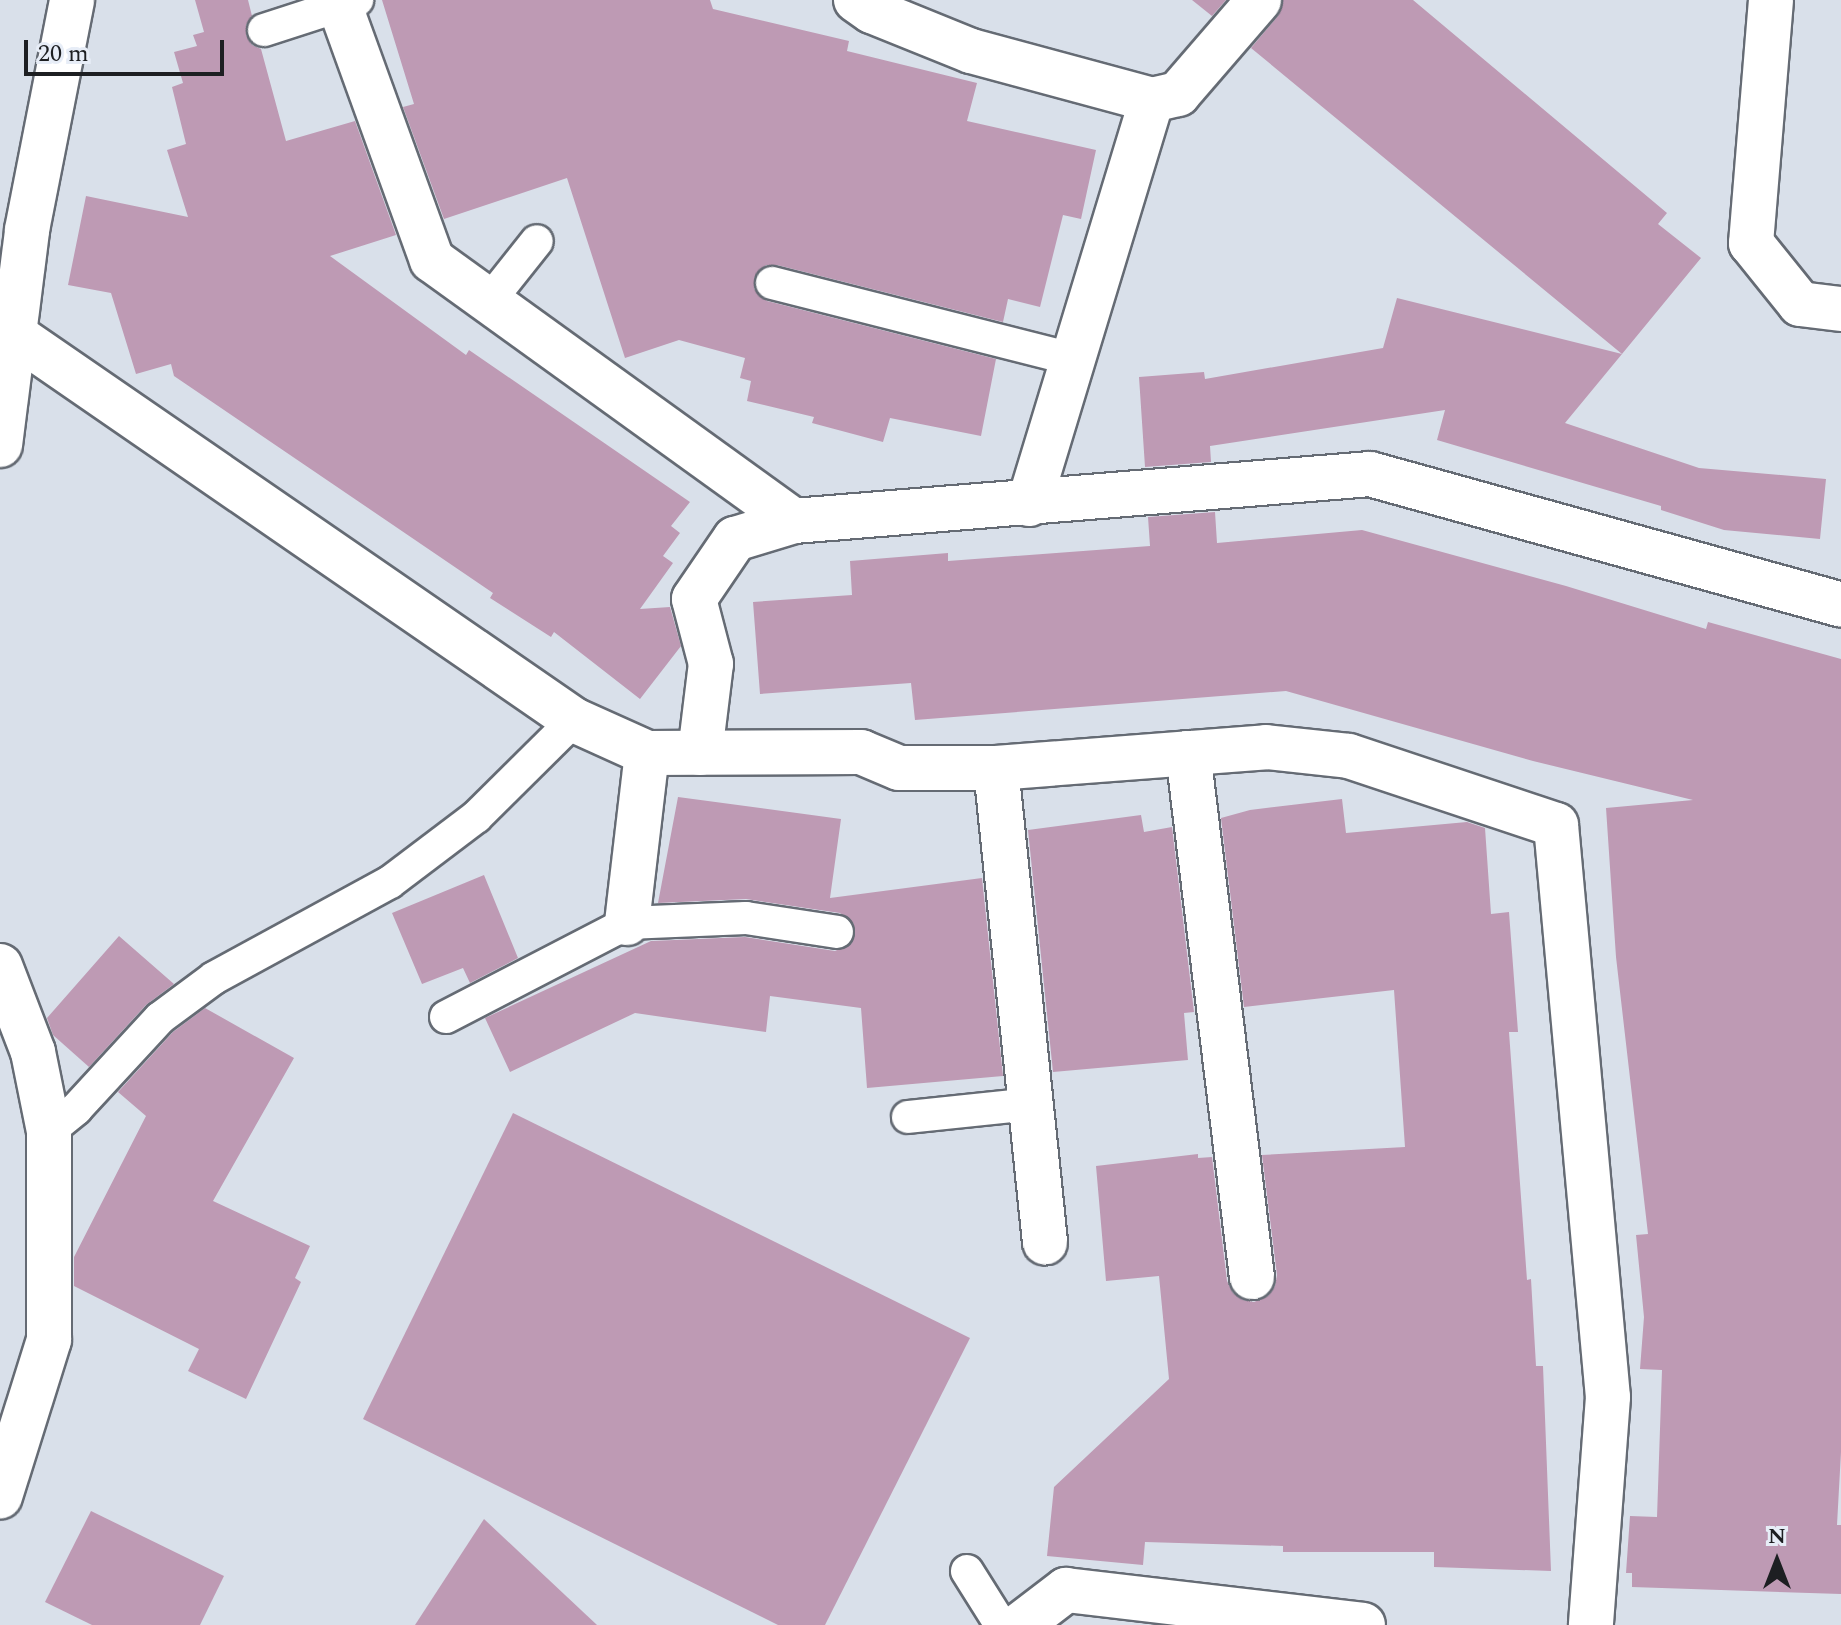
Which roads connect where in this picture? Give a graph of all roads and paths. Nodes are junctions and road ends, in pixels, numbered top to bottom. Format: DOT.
graph roads {
  1 [pos="72,0"];
  2 [pos="856,0"];
  3 [pos="1259,0"];
  4 [pos="1771,0"];
  5 [pos="349,3"];
  6 [pos="264,30"];
  7 [pos="1152,100"];
  8 [pos="537,241"];
  9 [pos="772,283"];
  10 [pos="490,300"];
  11 [pos="1841,309"];
  12 [pos="6,332"];
  13 [pos="1073,359"];
  14 [pos="0,445"];
  15 [pos="1029,504"];
  16 [pos="794,521"];
  17 [pos="1841,605"];
  18 [pos="574,720"];
  19 [pos="647,753"];
  20 [pos="700,753"];
  21 [pos="1188,753"];
  22 [pos="996,768"];
  23 [pos="627,923"];
  24 [pos="837,932"];
  25 [pos="0,966"];
  26 [pos="446,1017"];
  27 [pos="1031,1104"];
  28 [pos="908,1117"];
  29 [pos="49,1131"];
  30 [pos="1045,1242"];
  31 [pos="1252,1277"];
  32 [pos="0,1496"];
  33 [pos="967,1571"];
  34 [pos="1001,1625"];
  35 [pos="1020,1625"];
  36 [pos="1363,1625"];
  37 [pos="1591,1625"];
  1 -- 12 [label="street"];
  2 -- 7 [label="street"];
  3 -- 7 [label="street"];
  4 -- 11 [label="street"];
  5 -- 6 [label="lane"];
  5 -- 10 [label="street"];
  7 -- 13 [label="street"];
  8 -- 10 [label="lane"];
  9 -- 13 [label="lane"];
  10 -- 16 [label="street"];
  12 -- 14 [label="street"];
  12 -- 18 [label="street"];
  13 -- 15 [label="street"];
  15 -- 16 [label="street"];
  15 -- 17 [label="street"];
  16 -- 20 [label="street"];
  18 -- 19 [label="street"];
  18 -- 29 [label="lane"];
  19 -- 20 [label="street"];
  19 -- 23 [label="street"];
  20 -- 22 [label="street"];
  21 -- 22 [label="street"];
  21 -- 31 [label="street"];
  21 -- 37 [label="street"];
  22 -- 27 [label="street"];
  23 -- 24 [label="lane"];
  23 -- 26 [label="lane"];
  25 -- 29 [label="street"];
  27 -- 28 [label="lane"];
  27 -- 30 [label="street"];
  29 -- 32 [label="street"];
  33 -- 34 [label="lane"];
  35 -- 36 [label="street"];
}
